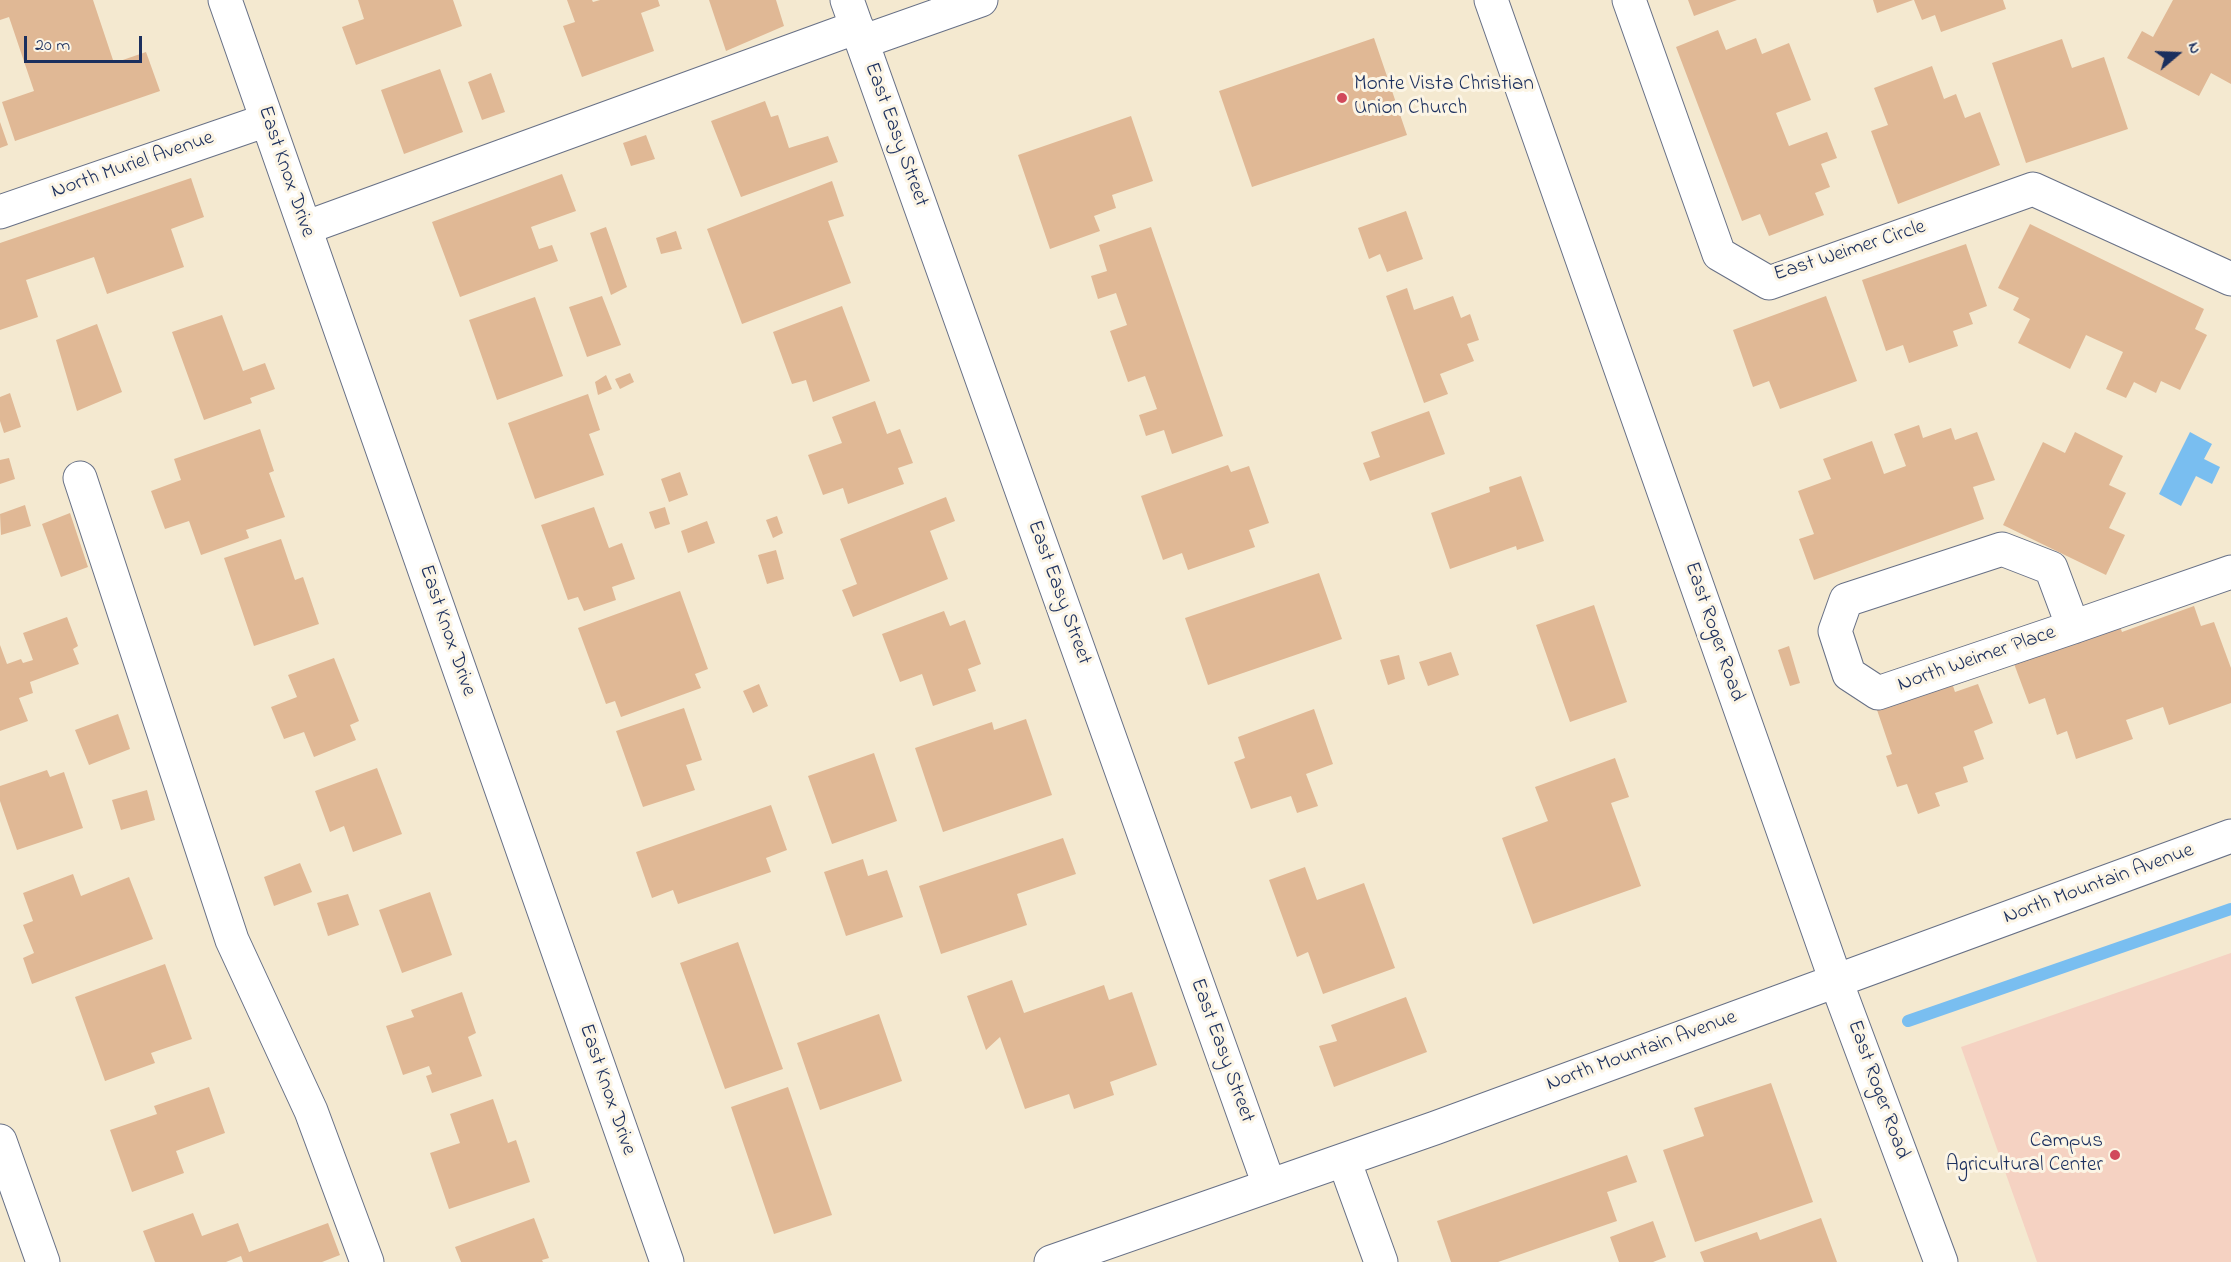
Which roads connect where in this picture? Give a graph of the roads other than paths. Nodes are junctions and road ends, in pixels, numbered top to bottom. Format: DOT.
graph roads {
  1 [pos="225,0"];
  2 [pos="981,0"];
  3 [pos="1491,0"];
  4 [pos="1629,0"];
  5 [pos="855,23"];
  6 [pos="267,120"];
  7 [pos="0,212"];
  8 [pos="305,228"];
  9 [pos="2231,279"];
  10 [pos="80,478"];
  11 [pos="2231,572"];
  12 [pos="2073,627"];
  13 [pos="2231,836"];
  14 [pos="1836,981"];
  15 [pos="0,1142"];
  16 [pos="1344,1160"];
  17 [pos="1269,1185"];
  18 [pos="43,1262"];
  19 [pos="367,1262"];
  20 [pos="667,1262"];
  21 [pos="1051,1262"];
  22 [pos="1381,1262"];
  23 [pos="1941,1262"];
  1 -- 6 [label="street, East Knox Drive"];
  2 -- 5 [label="street"];
  3 -- 14 [label="street, East Roger Road"];
  4 -- 9 [label="street, East Weimer Circle"];
  5 -- 8 [label="street"];
  5 -- 17 [label="street, East Easy Street"];
  6 -- 7 [label="street, North Muriel Avenue"];
  6 -- 8 [label="street, East Knox Drive"];
  8 -- 20 [label="street, East Knox Drive"];
  10 -- 19 [label="street"];
  11 -- 12 [label="street, North Weimer Place"];
  12 -- 12 [label="street, North Weimer Place"];
  13 -- 14 [label="street, North Mountain Avenue"];
  14 -- 16 [label="street, North Mountain Avenue"];
  14 -- 23 [label="street, East Roger Road"];
  15 -- 18 [label="street"];
  16 -- 17 [label="street, North Mountain Avenue"];
  16 -- 22 [label="street"];
  17 -- 21 [label="street, North Mountain Avenue"];
}
